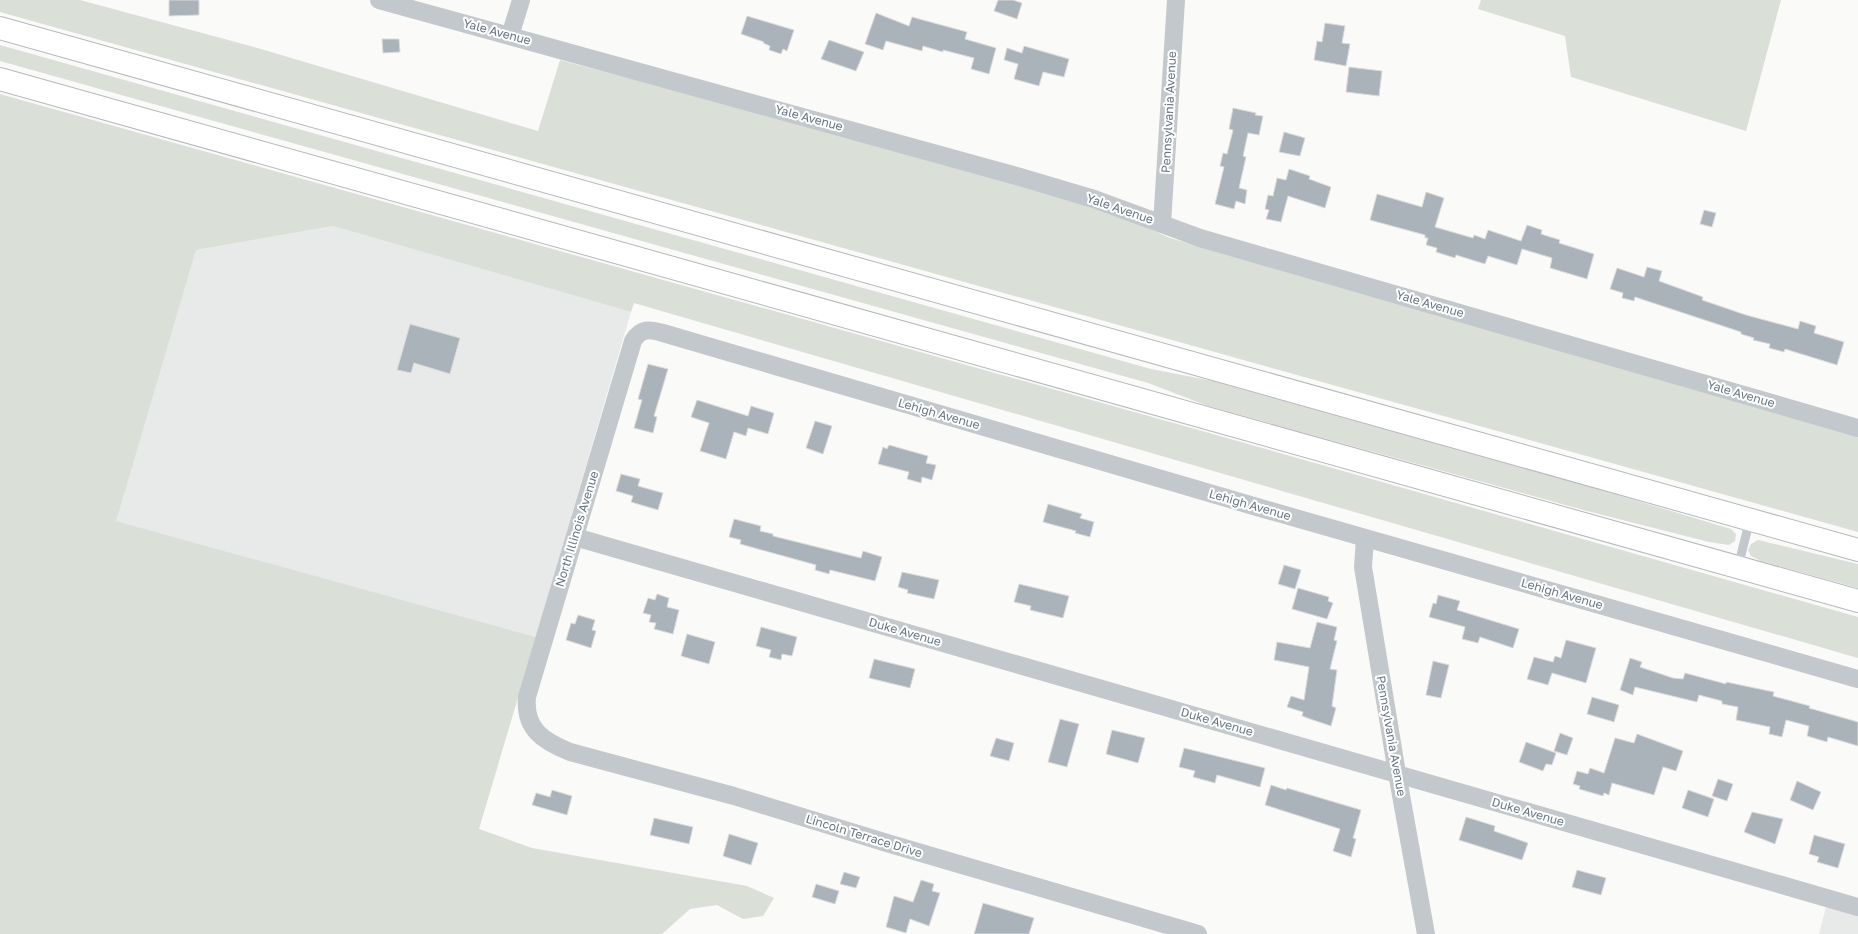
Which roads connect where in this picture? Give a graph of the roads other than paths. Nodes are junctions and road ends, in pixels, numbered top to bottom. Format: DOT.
graph roads {
  1 [pos="379,0"];
  2 [pos="521,0"];
  3 [pos="1176,0"];
  4 [pos="0,28"];
  5 [pos="510,36"];
  6 [pos="0,79"];
  7 [pos="1162,224"];
  8 [pos="644,330"];
  9 [pos="1858,428"];
  10 [pos="1750,519"];
  11 [pos="575,537"];
  12 [pos="1365,538"];
  13 [pos="1858,550"];
  14 [pos="1738,567"];
  15 [pos="1858,601"];
  16 [pos="1858,679"];
  17 [pos="535,730"];
  18 [pos="1397,773"];
  19 [pos="1858,908"];
  20 [pos="1198,934"];
  21 [pos="1426,934"];
  1 -- 5 [label="street, Yale Avenue"];
  2 -- 5 [label="street"];
  3 -- 7 [label="street, Pennsylvania Avenue"];
  4 -- 10 [label="highway"];
  5 -- 7 [label="street, Yale Avenue"];
  6 -- 14 [label="highway"];
  7 -- 9 [label="street, Yale Avenue"];
  8 -- 11 [label="street, North Illinois Avenue"];
  8 -- 12 [label="street, Lehigh Avenue"];
  10 -- 13 [label="highway"];
  10 -- 14 [label="lane"];
  11 -- 17 [label="street, North Illinois Avenue"];
  11 -- 18 [label="street, Duke Avenue"];
  12 -- 16 [label="street, Lehigh Avenue"];
  12 -- 18 [label="street, Pennsylvania Avenue"];
  14 -- 15 [label="highway"];
  17 -- 20 [label="street, Lincoln Terrace Drive"];
  18 -- 19 [label="street, Duke Avenue"];
  18 -- 21 [label="street, Pennsylvania Avenue"];
}
